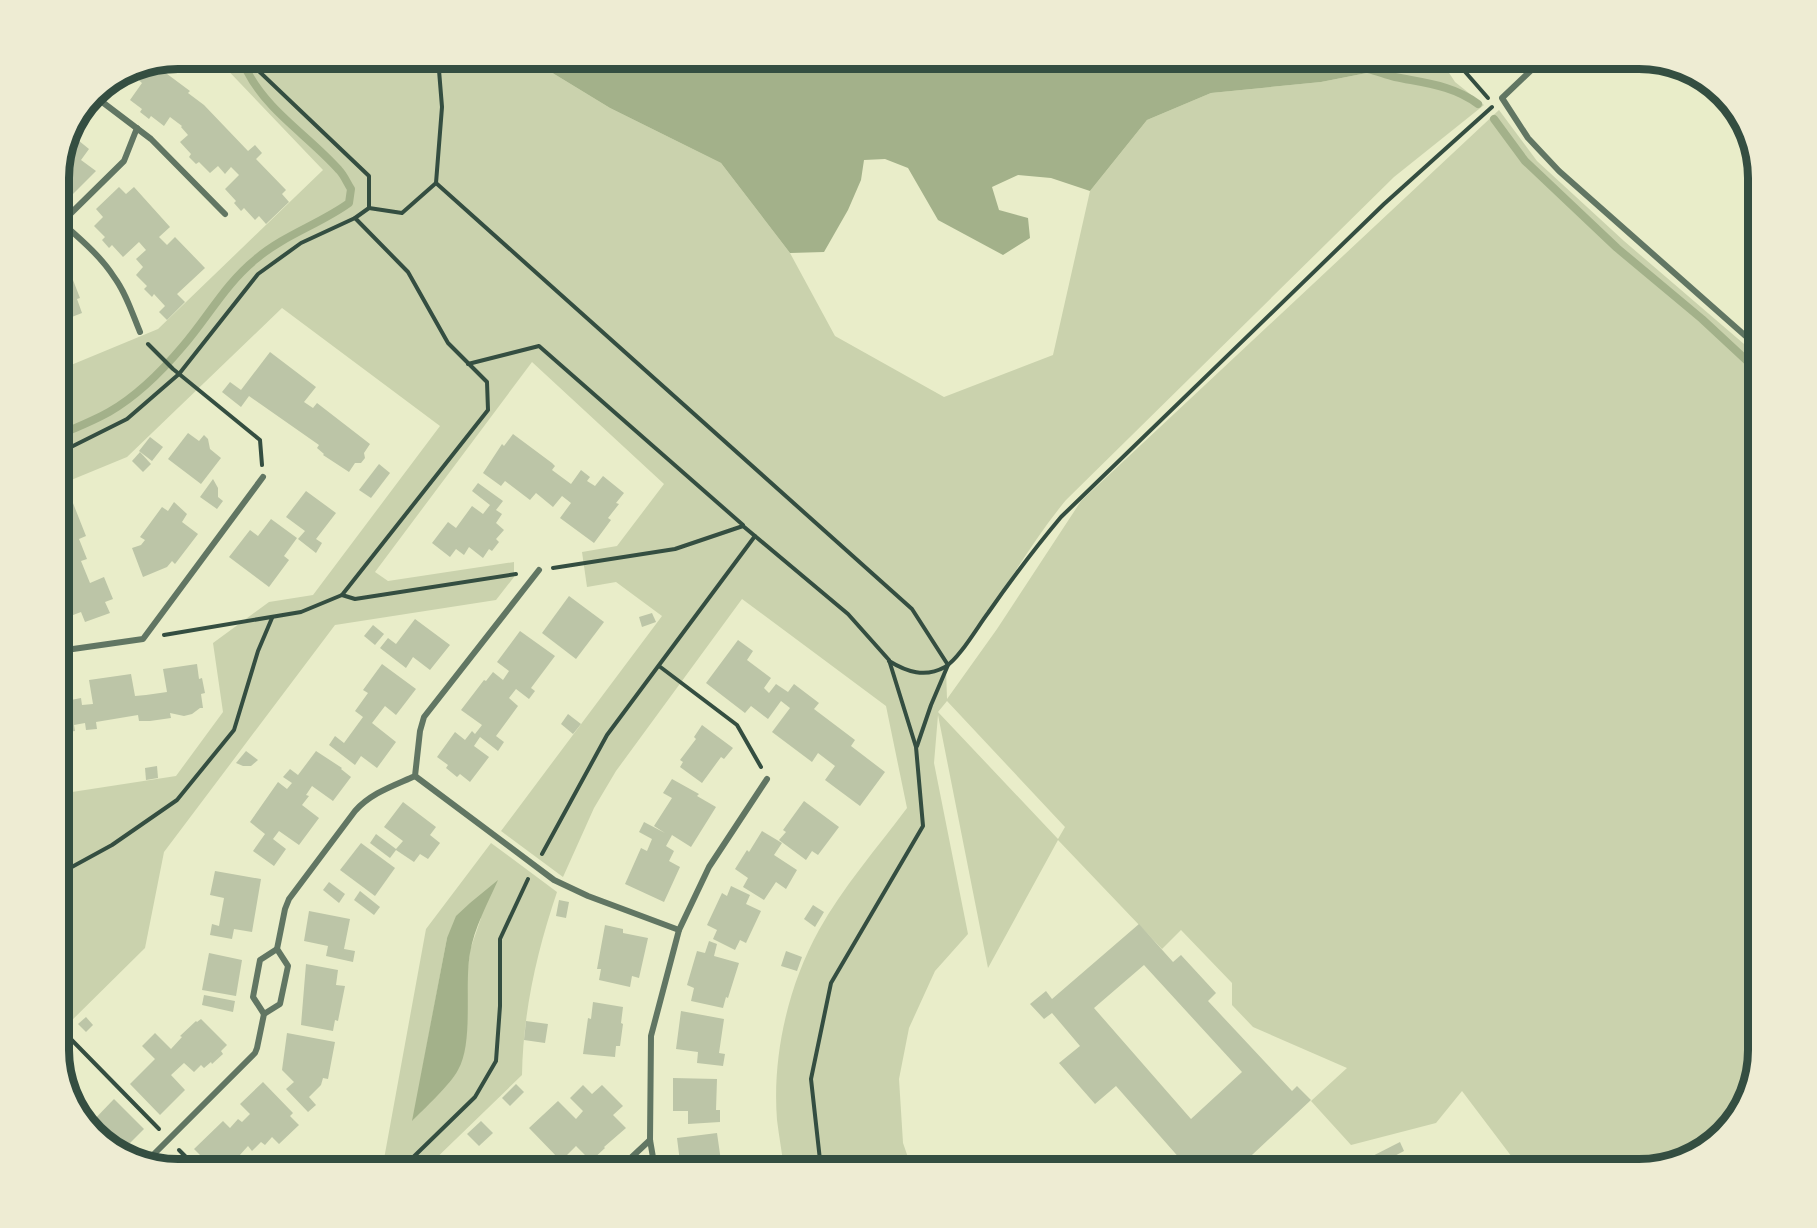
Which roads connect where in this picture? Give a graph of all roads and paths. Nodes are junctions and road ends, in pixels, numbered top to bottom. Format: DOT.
graph roads {
  1 [pos="439,69"];
  2 [pos="1463,69"];
  3 [pos="1532,69"];
  4 [pos="259,70"];
  5 [pos="101,101"];
  6 [pos="137,128"];
  7 [pos="436,183"];
  8 [pos="369,208"];
  9 [pos="69,214"];
  10 [pos="225,214"];
  11 [pos="355,218"];
  12 [pos="69,231"];
  13 [pos="140,332"];
  14 [pos="1748,338"];
  15 [pos="159,356"];
  16 [pos="468,364"];
  17 [pos="179,374"];
  18 [pos="69,448"];
  19 [pos="263,477"];
  20 [pos="743,526"];
  21 [pos="755,536"];
  22 [pos="539,570"];
  23 [pos="342,594"];
  24 [pos="272,617"];
  25 [pos="143,639"];
  26 [pos="69,650"];
  27 [pos="889,660"];
  28 [pos="948,665"];
  29 [pos="659,666"];
  30 [pos="916,747"];
  31 [pos="415,776"];
  32 [pos="767,779"];
  33 [pos="535,866"];
  34 [pos="69,869"];
  35 [pos="679,930"];
  36 [pos="276,949"];
  37 [pos="264,1014"];
  38 [pos="69,1037"];
  39 [pos="169,1140"];
  40 [pos="650,1140"];
  41 [pos="153,1156"];
  42 [pos="187,1159"];
  43 [pos="412,1159"];
  44 [pos="630,1159"];
  45 [pos="653,1159"];
  46 [pos="820,1159"];
  1 -- 7 [label="path"];
  2 -- 28 [label="path"];
  3 -- 14 [label="street"];
  4 -- 8 [label="path"];
  5 -- 6 [label="street"];
  6 -- 9 [label="street"];
  6 -- 10 [label="street"];
  7 -- 8 [label="path"];
  7 -- 28 [label="path"];
  8 -- 11 [label="path"];
  11 -- 16 [label="path"];
  11 -- 17 [label="path"];
  12 -- 13 [label="street"];
  15 -- 17 [label="path"];
  16 -- 20 [label="path"];
  16 -- 23 [label="path"];
  17 -- 18 [label="path"];
  17 -- 19 [label="path"];
  19 -- 25 [label="street"];
  20 -- 21 [label="path"];
  20 -- 22 [label="path"];
  21 -- 27 [label="path"];
  21 -- 29 [label="path"];
  22 -- 23 [label="path"];
  22 -- 31 [label="street"];
  23 -- 24 [label="path"];
  24 -- 25 [label="path"];
  24 -- 34 [label="path"];
  25 -- 26 [label="street"];
  27 -- 28 [label="path"];
  27 -- 30 [label="path"];
  28 -- 30 [label="path"];
  29 -- 32 [label="path"];
  29 -- 33 [label="path"];
  30 -- 46 [label="path"];
  31 -- 33 [label="street"];
  31 -- 36 [label="street"];
  32 -- 35 [label="street"];
  33 -- 35 [label="street"];
  33 -- 43 [label="path"];
  35 -- 40 [label="street"];
  36 -- 37 [label="street"];
  36 -- 37 [label="street"];
  37 -- 39 [label="street"];
  38 -- 39 [label="path"];
  39 -- 41 [label="street"];
  39 -- 42 [label="path"];
  40 -- 44 [label="street"];
  40 -- 45 [label="street"];
}
